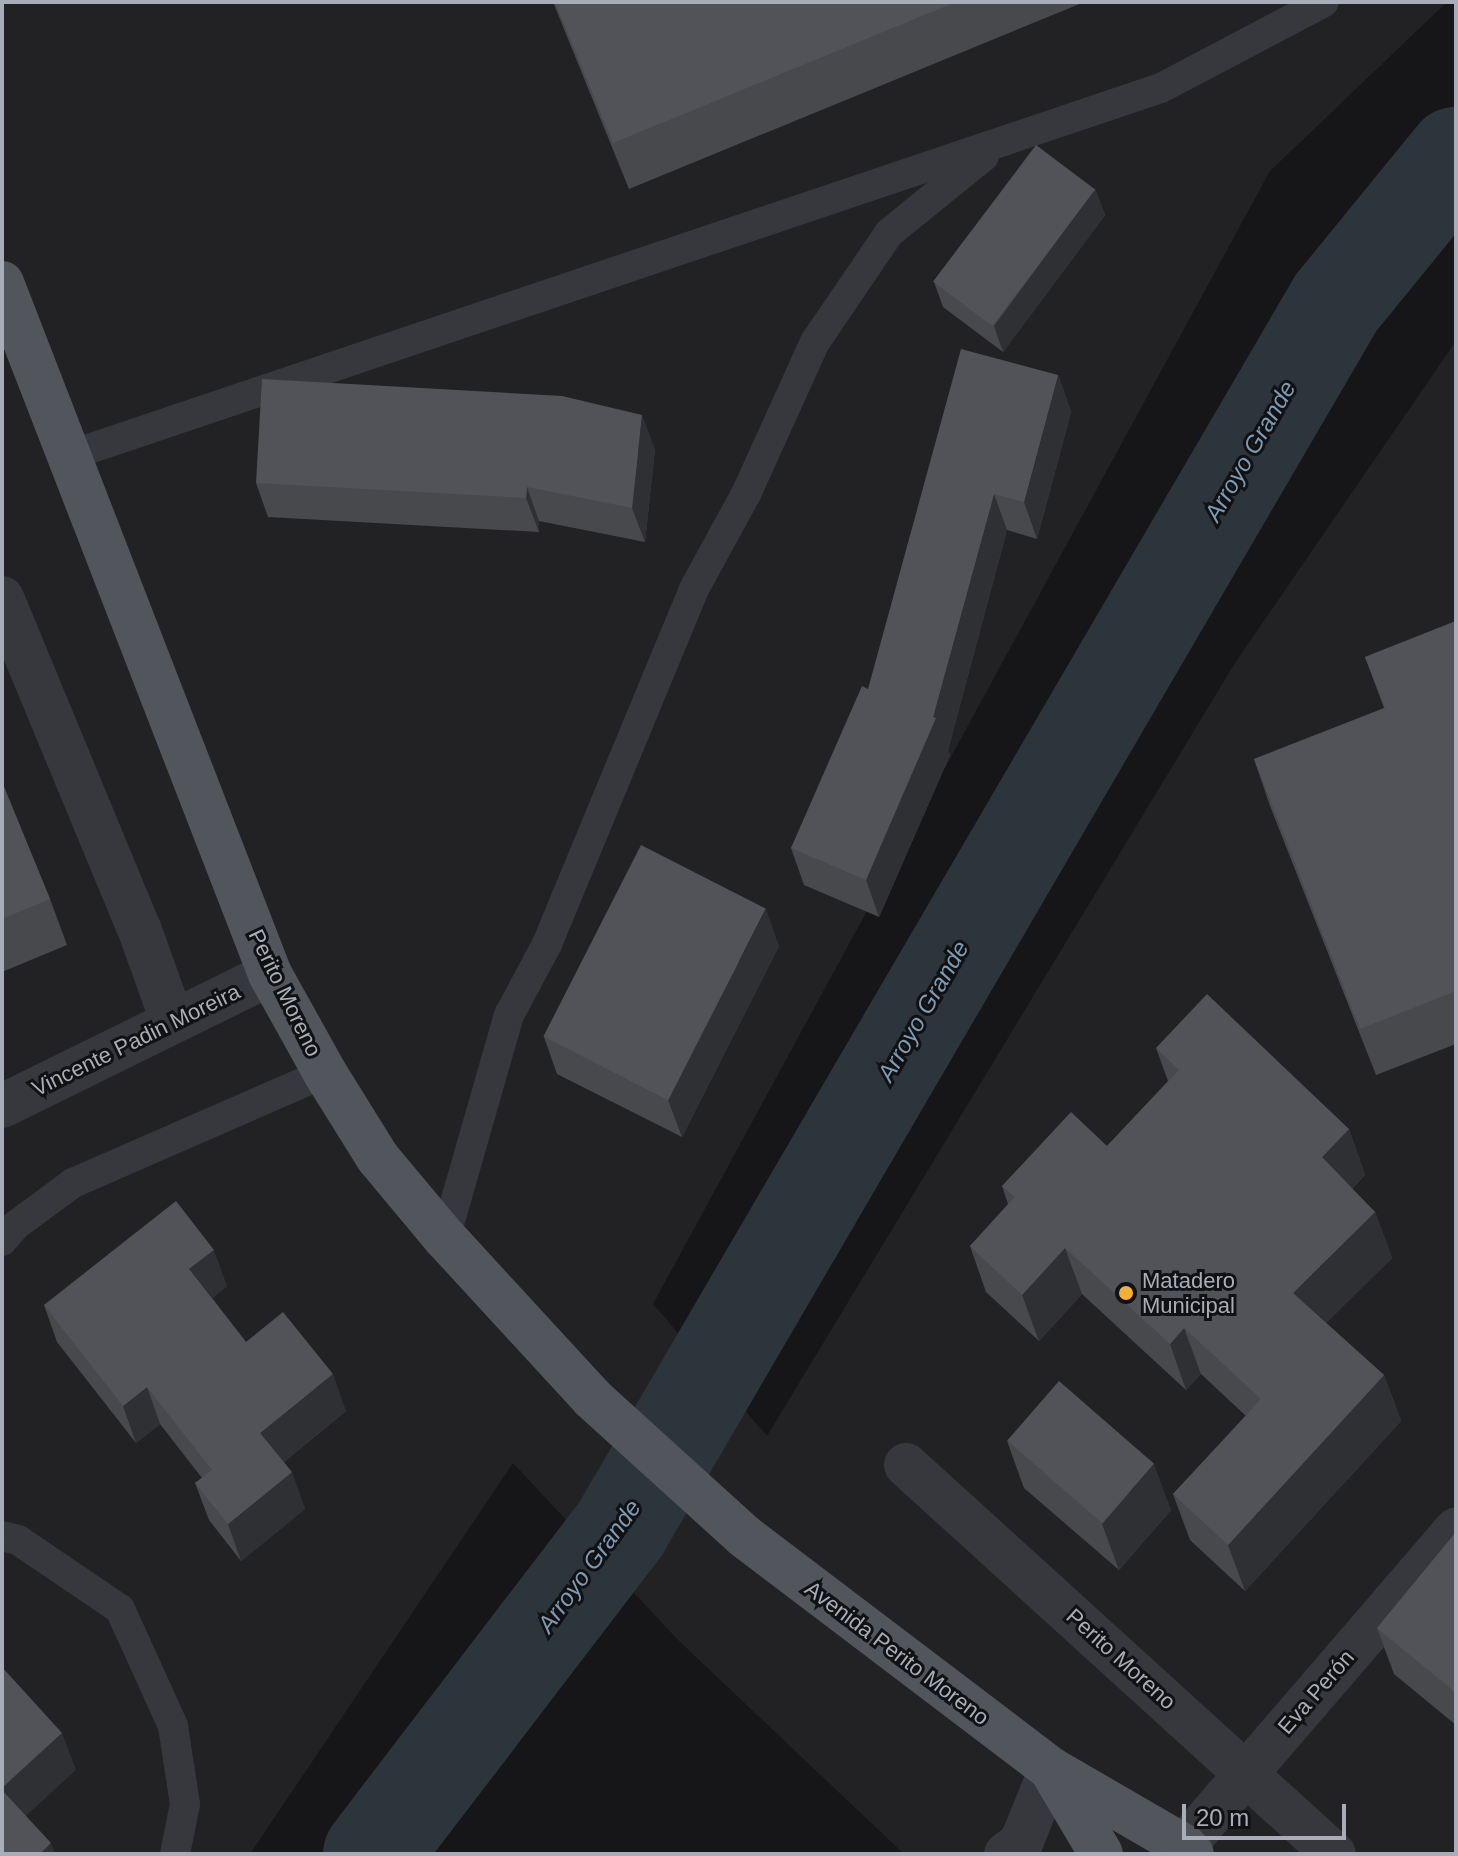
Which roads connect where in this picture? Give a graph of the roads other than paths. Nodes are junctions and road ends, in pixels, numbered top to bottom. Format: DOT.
graph roads {
  1 [pos="1324,2"];
  2 [pos="1000,143"];
  3 [pos="2,283"];
  4 [pos="68,456"];
  5 [pos="2,598"];
  6 [pos="270,974"];
  7 [pos="172,1020"];
  8 [pos="325,1073"];
  9 [pos="2,1106"];
  10 [pos="445,1238"];
  11 [pos="2,1241"];
  12 [pos="906,1465"];
  13 [pos="1456,1530"];
  14 [pos="2,1536"];
  15 [pos="744,1536"];
  16 [pos="1051,1769"];
  17 [pos="1246,1773"];
  18 [pos="1184,1851"];
  19 [pos="175,1854"];
  20 [pos="1006,1854"];
  21 [pos="1101,1854"];
  22 [pos="1334,1854"];
  1 -- 2 [label="lane"];
  2 -- 4 [label="lane"];
  2 -- 10 [label="lane"];
  3 -- 4 [label="main road, Perito Moreno"];
  4 -- 6 [label="main road, Perito Moreno"];
  5 -- 7 [label="street"];
  6 -- 7 [label="street, Vincente Padin Moreira"];
  6 -- 8 [label="main road, Perito Moreno"];
  7 -- 9 [label="street, Vincente Padin Moreira"];
  8 -- 10 [label="main road, Perito Moreno"];
  8 -- 11 [label="lane"];
  10 -- 15 [label="main road, Perito Moreno"];
  12 -- 17 [label="street, Perito Moreno"];
  13 -- 17 [label="street, Eva Perón"];
  14 -- 19 [label="lane"];
  15 -- 16 [label="main road, Avenida Perito Moreno"];
  16 -- 18 [label="main road, Avenida Perito Moreno"];
  16 -- 20 [label="street"];
  16 -- 21 [label="main road, Avenida Perito Moreno"];
  17 -- 18 [label="street, Eva Perón"];
  17 -- 22 [label="street, Perito Moreno"];
}
